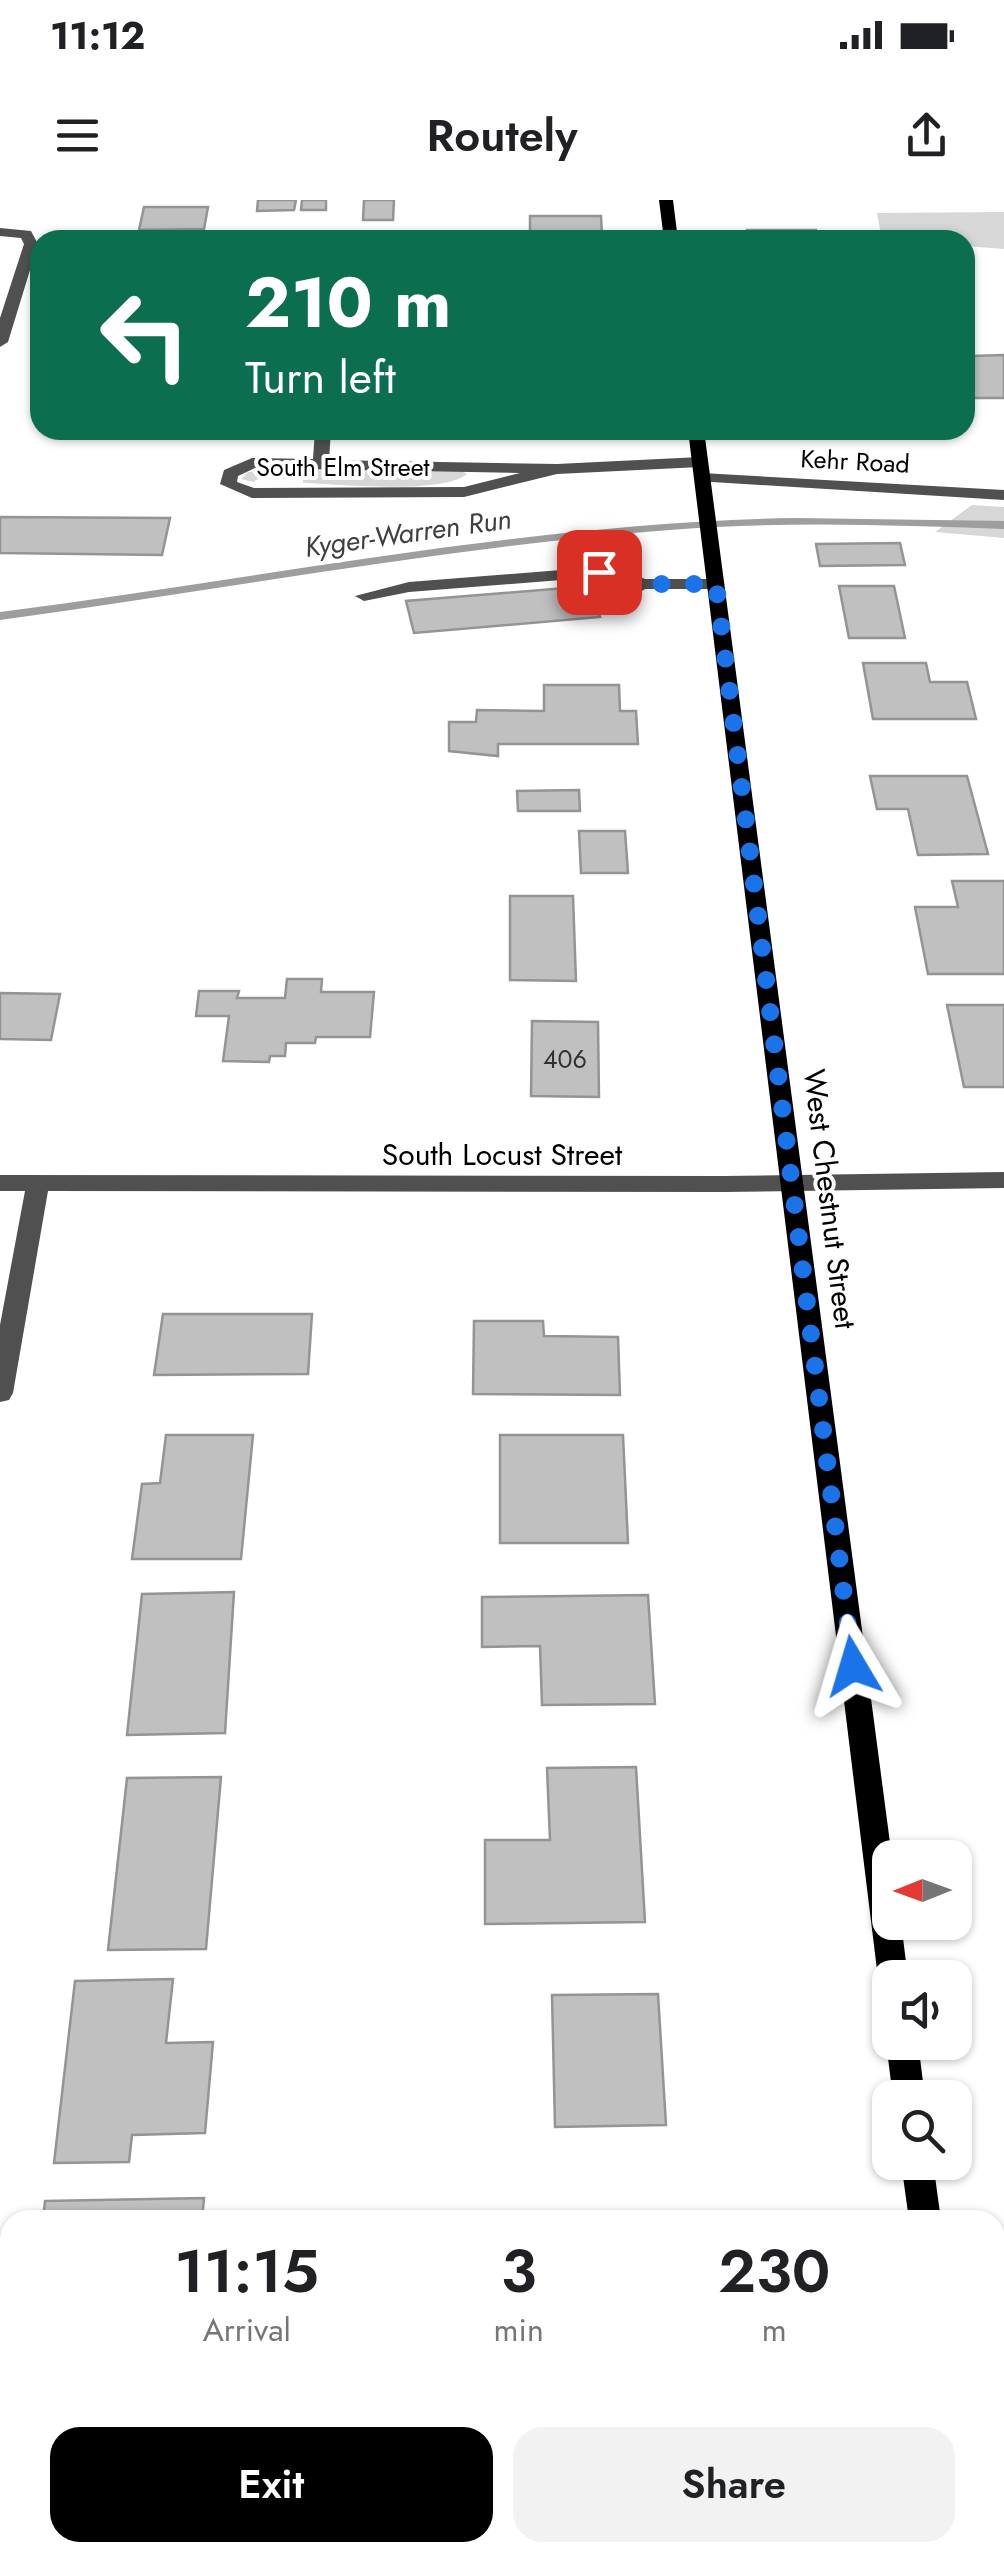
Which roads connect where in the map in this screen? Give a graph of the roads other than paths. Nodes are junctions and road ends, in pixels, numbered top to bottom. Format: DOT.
graph roads {
  1 [pos="666,200"];
  2 [pos="670,230"];
  3 [pos="0,232"];
  4 [pos="30,241"];
  5 [pos="30,250"];
  6 [pos="0,342"];
  7 [pos="322,440"];
  8 [pos="697,440"];
  9 [pos="321,461"];
  10 [pos="557,469"];
  11 [pos="701,470"];
  12 [pos="1004,495"];
  13 [pos="642,584"];
  14 [pos="716,584"];
  15 [pos="364,596"];
  16 [pos="618,602"];
  17 [pos="1004,1180"];
  18 [pos="790,1182"];
  19 [pos="0,1183"];
  20 [pos="38,1183"];
  21 [pos="0,1394"];
  22 [pos="891,1960"];
  23 [pos="919,2180"];
  24 [pos="924,2210"];
  1 -- 2 [label="main road"];
  3 -- 4 [label="street"];
  5 -- 6 [label="street"];
  7 -- 9 [label="street"];
  8 -- 11 [label="main road, West Chestnut Street"];
  9 -- 10 [label="street, South Elm Street"];
  9 -- 10 [label="street, South Elm Street"];
  10 -- 11 [label="street, South Elm Street"];
  11 -- 12 [label="street, Kehr Road"];
  11 -- 14 [label="main road, West Chestnut Street"];
  13 -- 14 [label="street"];
  13 -- 15 [label="street"];
  13 -- 16 [label="street"];
  14 -- 18 [label="main road, West Chestnut Street"];
  17 -- 18 [label="street, South Locust Street"];
  18 -- 20 [label="street, South Locust Street"];
  18 -- 22 [label="main road, West Chestnut Street"];
  19 -- 20 [label="street, South Locust Street"];
  20 -- 21 [label="street"];
  23 -- 24 [label="main road"];
}
